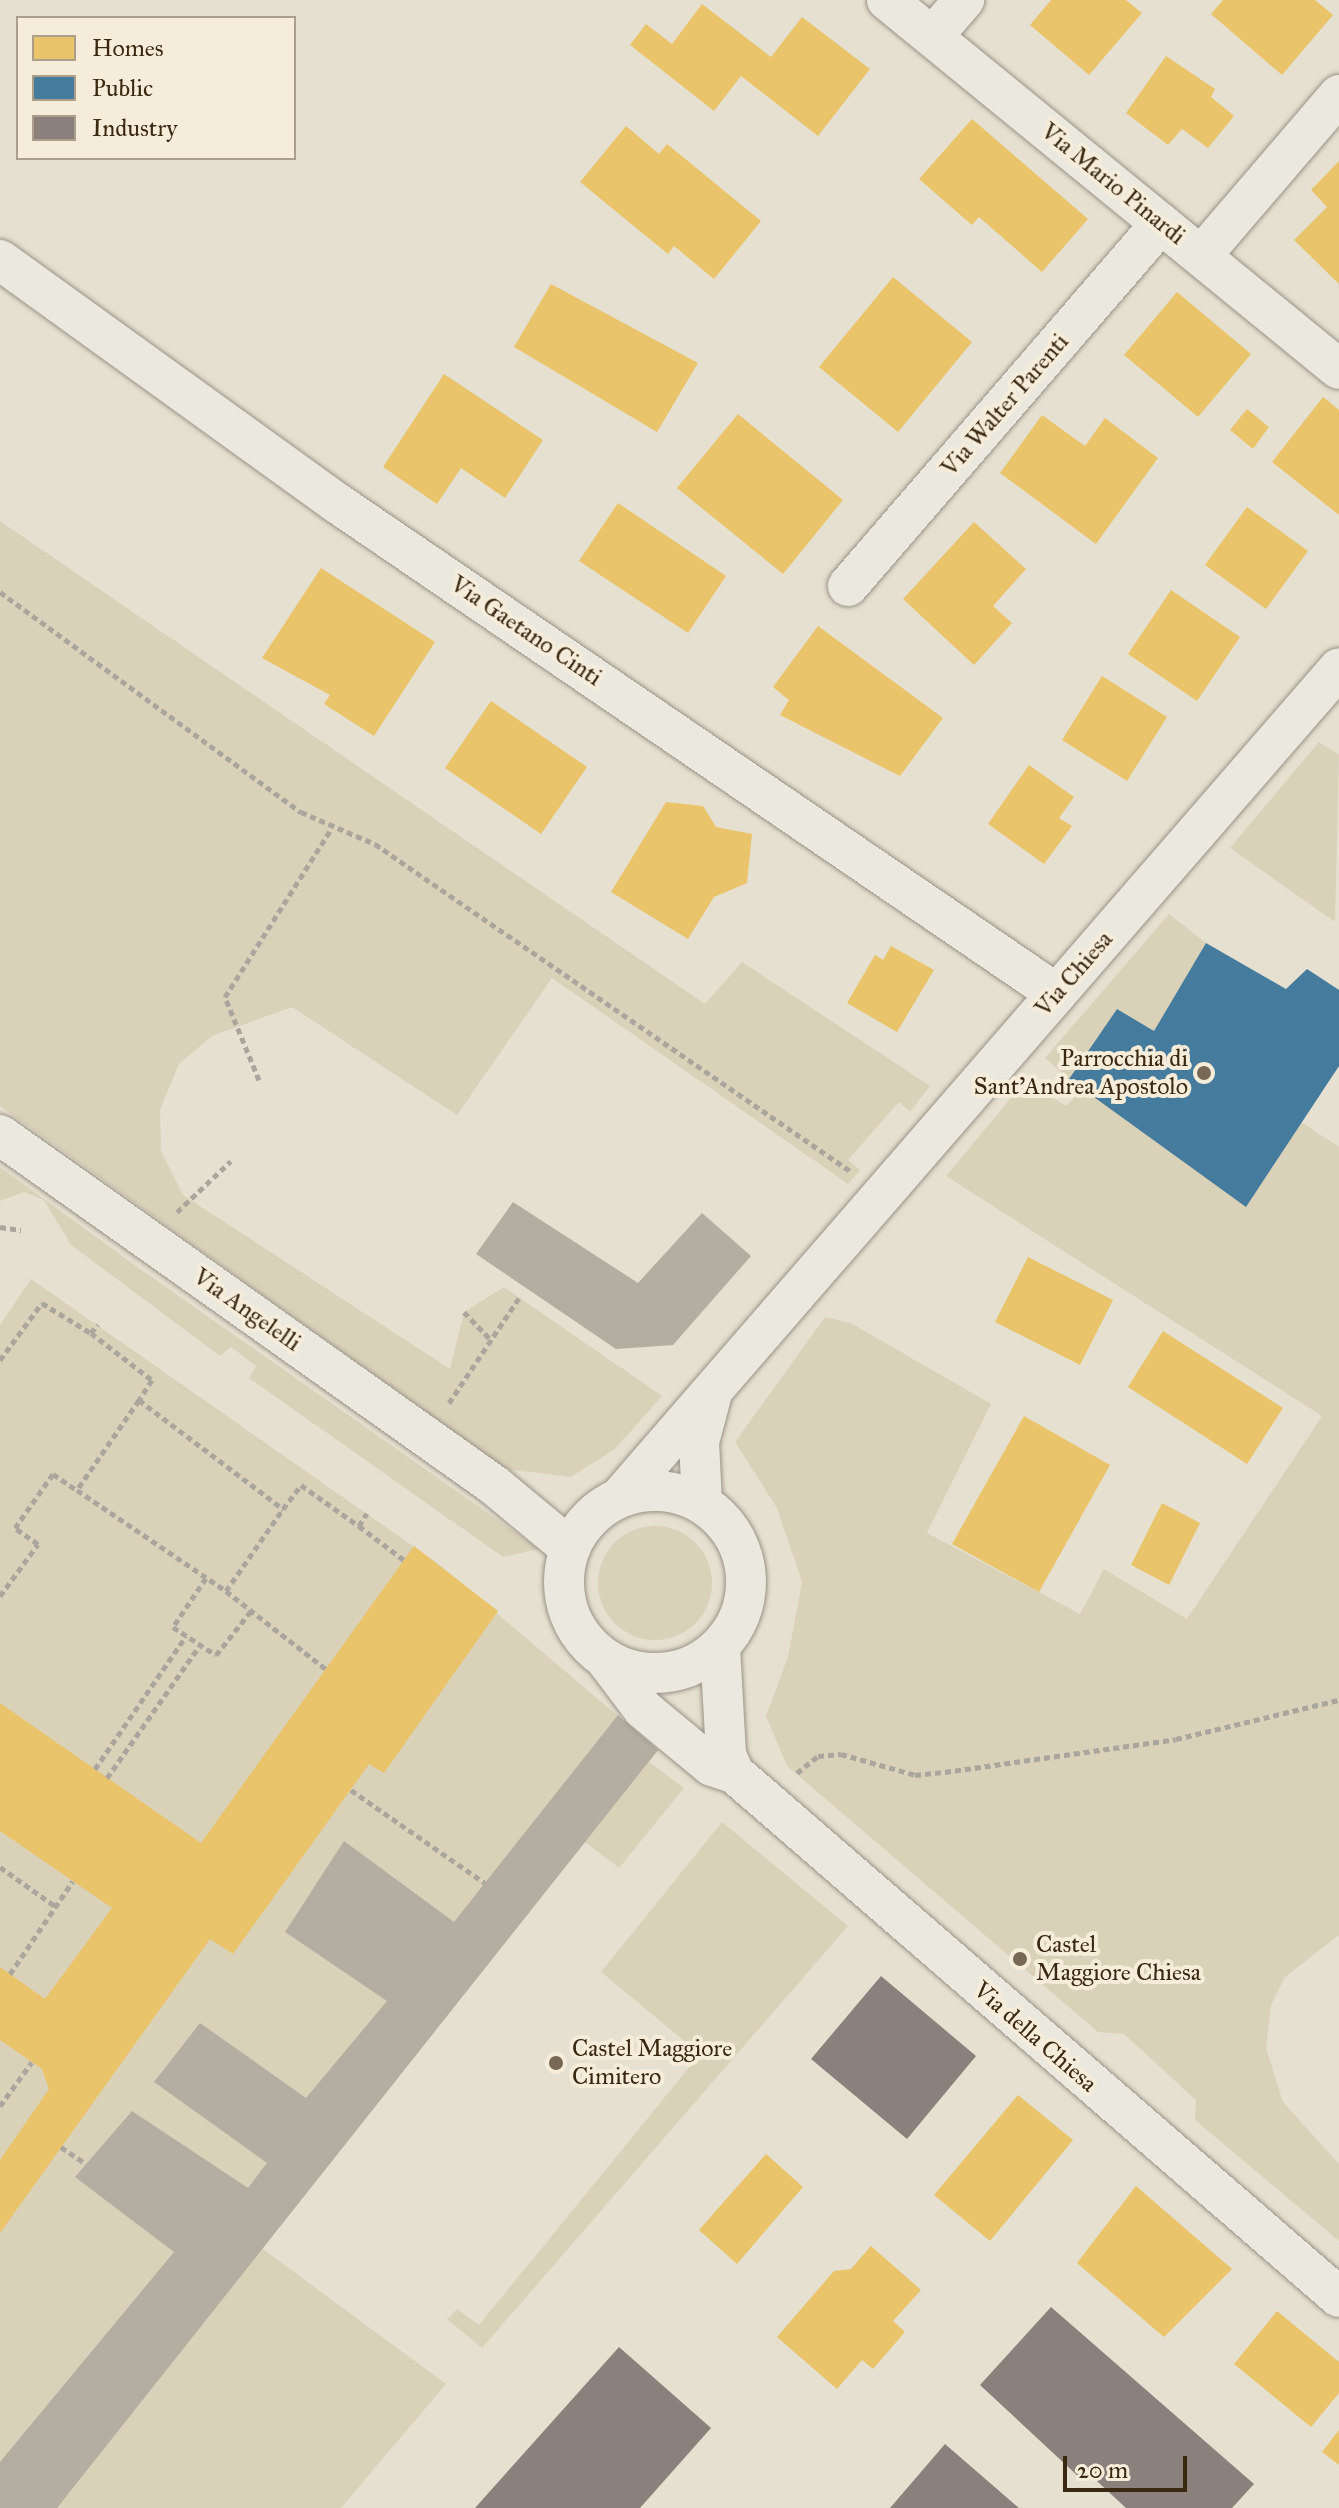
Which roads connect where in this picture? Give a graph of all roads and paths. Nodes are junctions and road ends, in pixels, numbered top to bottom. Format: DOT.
graph roads {
  1 [pos="887,0"];
  2 [pos="964,0"];
  3 [pos="933,36"];
  4 [pos="1339,95"];
  5 [pos="1161,223"];
  6 [pos="1201,256"];
  7 [pos="0,260"];
  8 [pos="1339,369"];
  9 [pos="848,586"];
  10 [pos="0,592"];
  11 [pos="1339,668"];
  12 [pos="1326,706"];
  13 [pos="332,828"];
  14 [pos="1057,994"];
  15 [pos="259,1080"];
  16 [pos="0,1135"];
  17 [pos="231,1161"];
  18 [pos="864,1180"];
  19 [pos="190,1199"];
  20 [pos="0,1227"];
  21 [pos="21,1230"];
  22 [pos="519,1298"];
  23 [pos="464,1312"];
  24 [pos="98,1324"];
  25 [pos="91,1333"];
  26 [pos="491,1340"];
  27 [pos="0,1360"];
  28 [pos="715,1388"];
  29 [pos="139,1400"];
  30 [pos="441,1415"];
  31 [pos="494,1485"];
  32 [pos="77,1490"];
  33 [pos="702,1503"];
  34 [pos="606,1506"];
  35 [pos="283,1509"];
  36 [pos="367,1513"];
  37 [pos="359,1526"];
  38 [pos="570,1548"];
  39 [pos="404,1560"];
  40 [pos="206,1578"];
  41 [pos="226,1591"];
  42 [pos="0,1596"];
  43 [pos="251,1611"];
  44 [pos="186,1636"];
  45 [pos="200,1645"];
  46 [pos="720,1647"];
  47 [pos="606,1660"];
  48 [pos="326,1669"];
  49 [pos="1339,1700"];
  50 [pos="95,1769"];
  51 [pos="734,1773"];
  52 [pos="107,1778"];
  53 [pos="788,1783"];
  54 [pos="351,1790"];
  55 [pos="0,1867"];
  56 [pos="73,1881"];
  57 [pos="485,1883"];
  58 [pos="55,1906"];
  59 [pos="10,1974"];
  60 [pos="32,2062"];
  61 [pos="0,2106"];
  62 [pos="61,2147"];
  63 [pos="86,2164"];
  64 [pos="1339,2297"];
  1 -- 3 [label="street, Via Mario Pinardi"];
  2 -- 3 [label="street"];
  3 -- 5 [label="street, Via Mario Pinardi"];
  4 -- 6 [label="street"];
  5 -- 6 [label="street, Via Mario Pinardi"];
  5 -- 9 [label="street, Via Walter Parenti"];
  6 -- 8 [label="street, Via Mario Pinardi"];
  7 -- 14 [label="street, Via Gaetano Cinti"];
  10 -- 13 [label="path"];
  11 -- 12 [label="street, Via Chiesa"];
  12 -- 14 [label="street, Via Chiesa"];
  13 -- 15 [label="path"];
  13 -- 18 [label="path"];
  14 -- 28 [label="street, Via Chiesa"];
  16 -- 31 [label="street, Via Angelelli"];
  17 -- 19 [label="path"];
  20 -- 21 [label="path"];
  22 -- 26 [label="path"];
  23 -- 26 [label="path"];
  24 -- 25 [label="path"];
  25 -- 27 [label="path"];
  25 -- 29 [label="path"];
  26 -- 30 [label="path"];
  28 -- 33 [label="street, Via Chiesa"];
  28 -- 34 [label="street, Via Chiesa"];
  29 -- 32 [label="path"];
  29 -- 35 [label="path"];
  31 -- 34 [label="street, Via Angelelli"];
  31 -- 38 [label="street, Via Angelelli"];
  32 -- 40 [label="path"];
  32 -- 42 [label="path"];
  33 -- 34 [label="street"];
  33 -- 46 [label="street"];
  34 -- 38 [label="street"];
  35 -- 37 [label="path"];
  35 -- 41 [label="path"];
  36 -- 37 [label="path"];
  37 -- 39 [label="path"];
  38 -- 47 [label="street"];
  40 -- 41 [label="path"];
  40 -- 44 [label="path"];
  41 -- 43 [label="path"];
  43 -- 45 [label="path"];
  43 -- 48 [label="path"];
  44 -- 45 [label="path"];
  44 -- 50 [label="path"];
  45 -- 52 [label="path"];
  46 -- 47 [label="street"];
  46 -- 51 [label="street"];
  47 -- 51 [label="street, Via della Chiesa"];
  49 -- 53 [label="path"];
  51 -- 64 [label="street, Via della Chiesa"];
  54 -- 57 [label="path"];
  55 -- 58 [label="path"];
  56 -- 58 [label="path"];
  58 -- 59 [label="path"];
  60 -- 61 [label="path"];
  62 -- 63 [label="path"];
}
